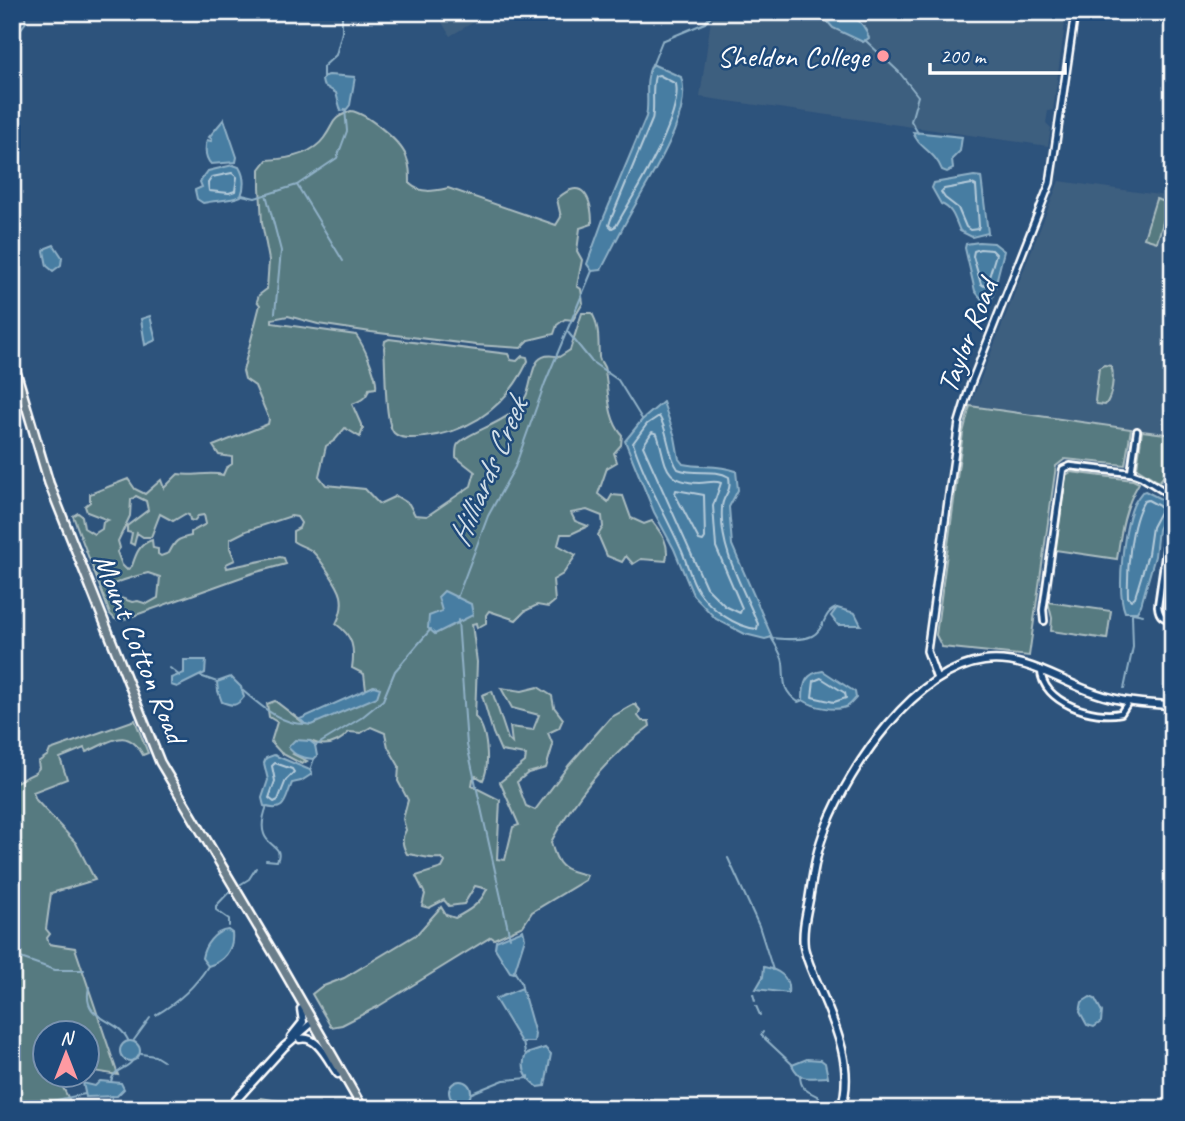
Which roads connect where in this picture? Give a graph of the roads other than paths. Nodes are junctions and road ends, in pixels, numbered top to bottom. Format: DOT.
graph roads {
  1 [pos="1075,12"];
  2 [pos="12,358"];
  3 [pos="1137,431"];
  4 [pos="1131,473"];
  5 [pos="1173,497"];
  6 [pos="1173,519"];
  7 [pos="1173,620"];
  8 [pos="1044,621"];
  9 [pos="1041,670"];
  10 [pos="937,679"];
  11 [pos="1128,702"];
  12 [pos="1173,705"];
  13 [pos="264,938"];
  14 [pos="301,1009"];
  15 [pos="313,1025"];
  16 [pos="300,1039"];
  17 [pos="283,1049"];
  18 [pos="338,1074"];
  19 [pos="228,1109"];
  20 [pos="361,1109"];
  21 [pos="841,1109"];
  1 -- 10 [label="street, Taylor Road"];
  2 -- 13 [label="main road, Mount Cotton Road"];
  3 -- 4 [label="street"];
  4 -- 5 [label="street"];
  4 -- 8 [label="street"];
  6 -- 7 [label="street"];
  9 -- 10 [label="main road"];
  9 -- 11 [label="main road"];
  9 -- 11 [label="street"];
  10 -- 21 [label="main road"];
  11 -- 12 [label="main road"];
  13 -- 14 [label="main road, Mount Cotton Road"];
  13 -- 15 [label="main road, Mount Cotton Road"];
  14 -- 15 [label="main road, Mount Cotton Road"];
  14 -- 17 [label="main road"];
  15 -- 16 [label="main road"];
  15 -- 17 [label="main road"];
  15 -- 18 [label="main road, Mount Cotton Road"];
  15 -- 20 [label="main road, Mount Cotton Road"];
  16 -- 17 [label="main road"];
  16 -- 18 [label="main road"];
  17 -- 19 [label="main road"];
  18 -- 20 [label="main road, Mount Cotton Road"];
}
